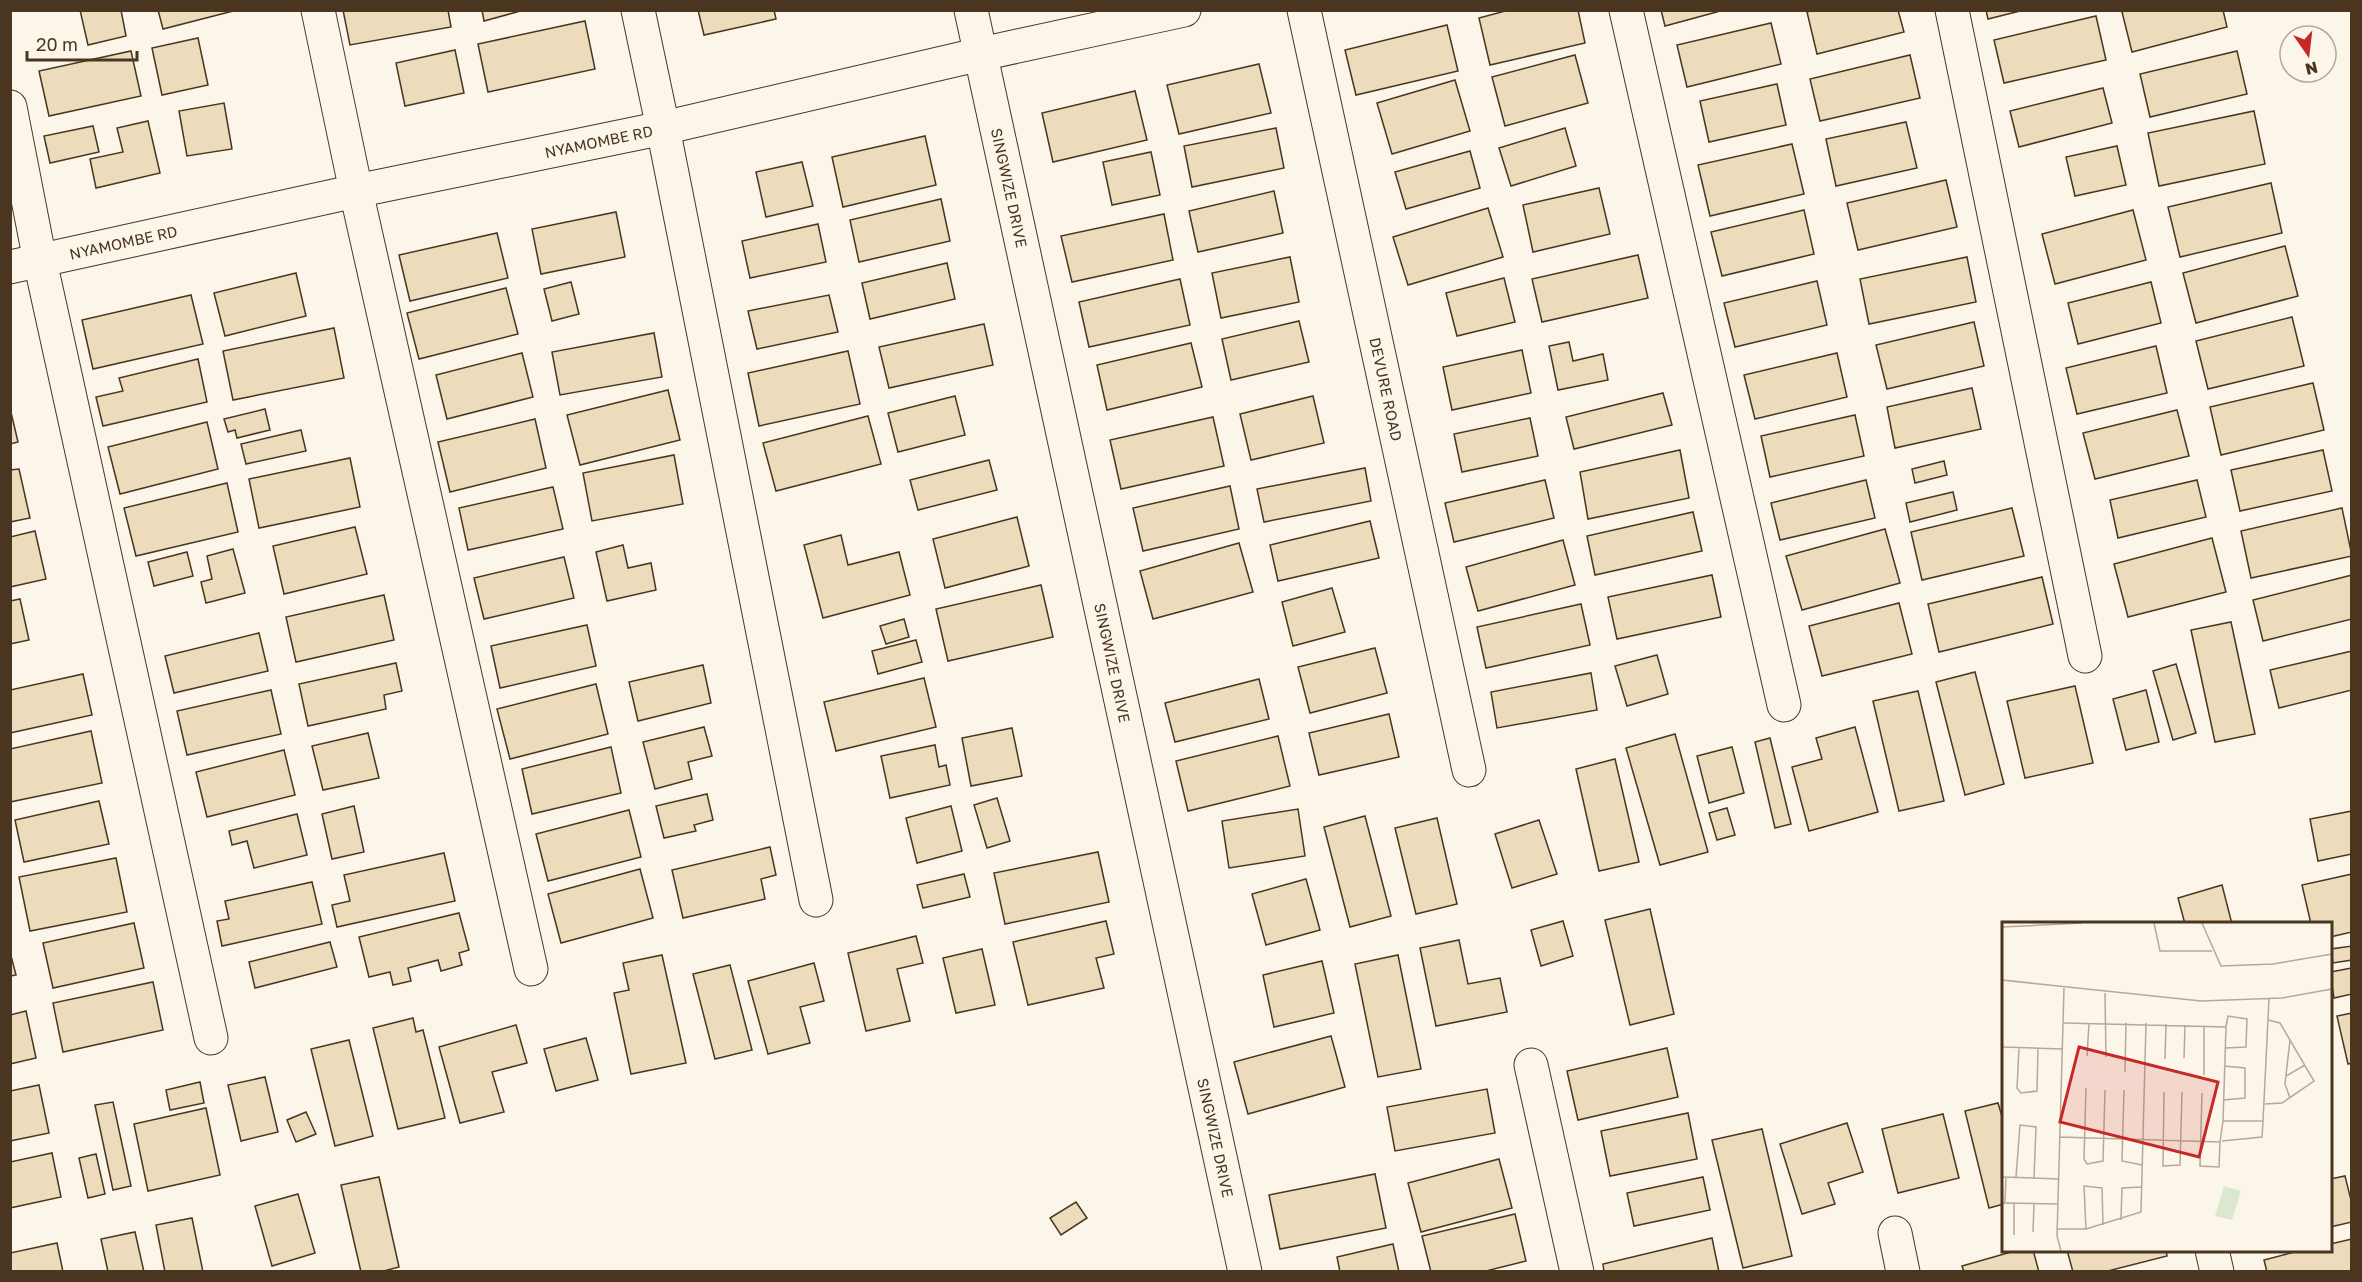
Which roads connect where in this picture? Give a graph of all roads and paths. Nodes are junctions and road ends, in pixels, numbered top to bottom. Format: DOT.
graph roads {
  1 [pos="318,10"];
  2 [pos="638,10"];
  3 [pos="971,10"];
  4 [pos="1184,10"];
  5 [pos="1304,10"];
  6 [pos="1626,10"];
  7 [pos="1952,10"];
  8 [pos="981,54"];
  9 [pos="10,107"];
  10 [pos="663,128"];
  11 [pos="356,191"];
  12 [pos="25,264"];
  13 [pos="2085,657"];
  14 [pos="1784,705"];
  15 [pos="1469,770"];
  16 [pos="816,900"];
  17 [pos="531,969"];
  18 [pos="211,1038"];
  19 [pos="1531,1065"];
  20 [pos="1895,1233"];
  21 [pos="2212,1252"];
  22 [pos="1245,1272"];
  23 [pos="1577,1272"];
  24 [pos="1903,1272"];
  25 [pos="2217,1272"];
  1 -- 11 [label="street"];
  2 -- 10 [label="street"];
  3 -- 8 [label="street, SINGWIZE DRIVE"];
  4 -- 8 [label="street, NYAMOMBE RD"];
  5 -- 15 [label="street, DEVURE ROAD"];
  6 -- 14 [label="street"];
  7 -- 13 [label="street"];
  8 -- 10 [label="street, NYAMOMBE RD"];
  8 -- 22 [label="street, SINGWIZE DRIVE"];
  9 -- 12 [label="street"];
  10 -- 11 [label="street, NYAMOMBE RD"];
  10 -- 16 [label="street"];
  11 -- 12 [label="street, NYAMOMBE RD"];
  11 -- 17 [label="street"];
  12 -- 18 [label="street"];
  19 -- 23 [label="street"];
  20 -- 24 [label="street"];
  21 -- 25 [label="street"];
}
